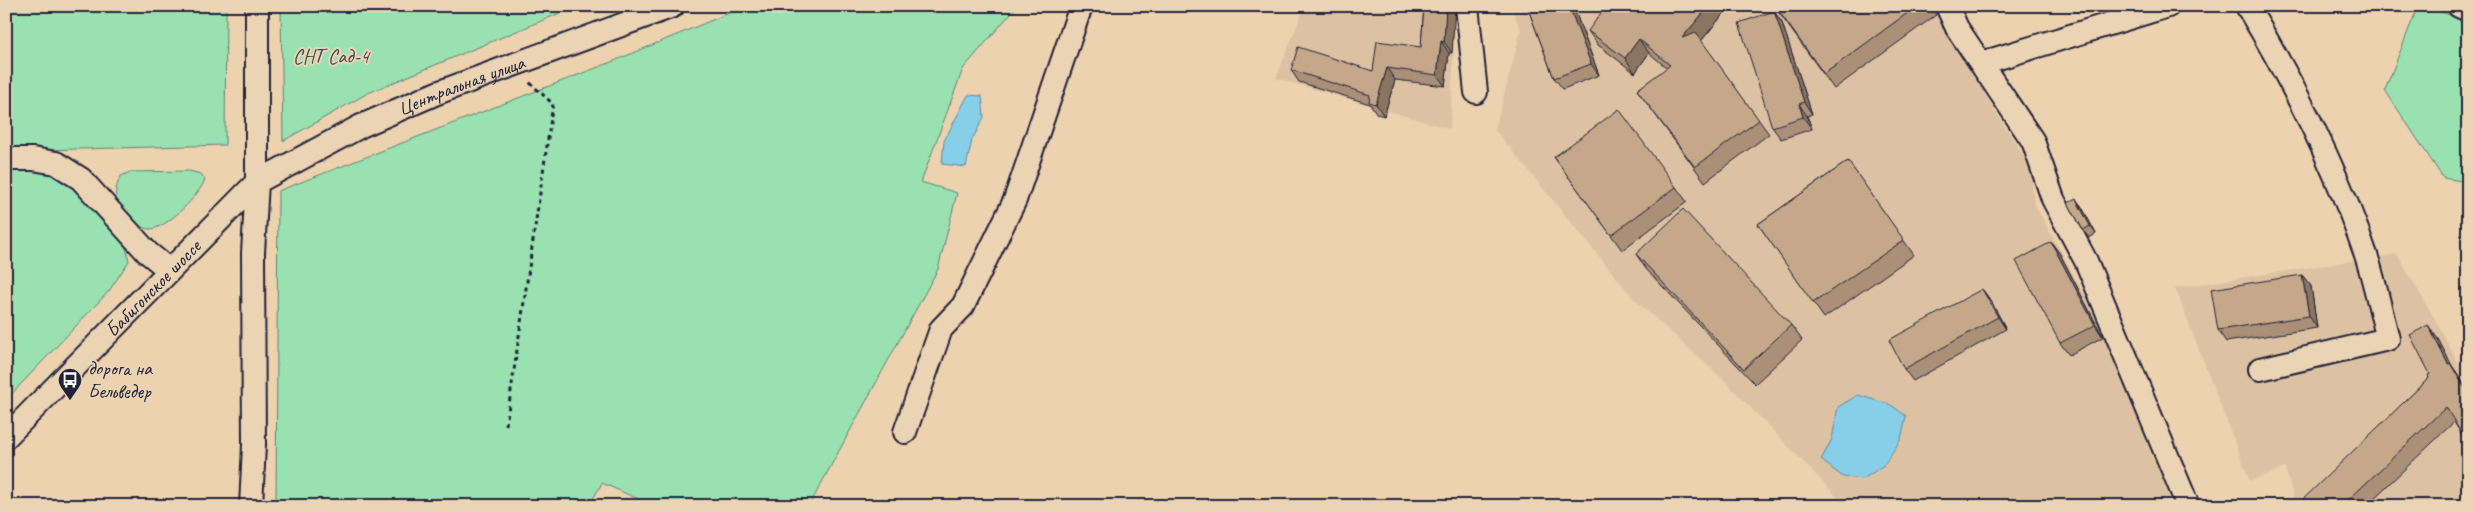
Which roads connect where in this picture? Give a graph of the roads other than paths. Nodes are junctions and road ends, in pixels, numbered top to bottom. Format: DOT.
graph roads {
  1 [pos="257,6"];
  2 [pos="673,6"];
  3 [pos="1081,6"];
  4 [pos="1467,6"];
  5 [pos="1947,6"];
  6 [pos="2168,6"];
  7 [pos="2247,6"];
  8 [pos="2459,6"];
  9 [pos="2468,10"];
  10 [pos="1982,63"];
  11 [pos="1476,92"];
  12 [pos="6,159"];
  13 [pos="257,182"];
  14 [pos="168,269"];
  15 [pos="2260,369"];
  16 [pos="905,432"];
  17 [pos="6,437"];
  18 [pos="251,506"];
  19 [pos="2188,506"];
  1 -- 13 [label="street"];
  2 -- 13 [label="street, Центральная улица"];
  3 -- 16 [label="street"];
  4 -- 11 [label="street"];
  5 -- 10 [label="street"];
  6 -- 10 [label="street"];
  7 -- 15 [label="street"];
  8 -- 9 [label="street"];
  10 -- 19 [label="street"];
  12 -- 14 [label="street"];
  13 -- 14 [label="street, Бабигонское шоссе"];
  13 -- 18 [label="street"];
  14 -- 17 [label="street, Бабигонское шоссе"];
}
